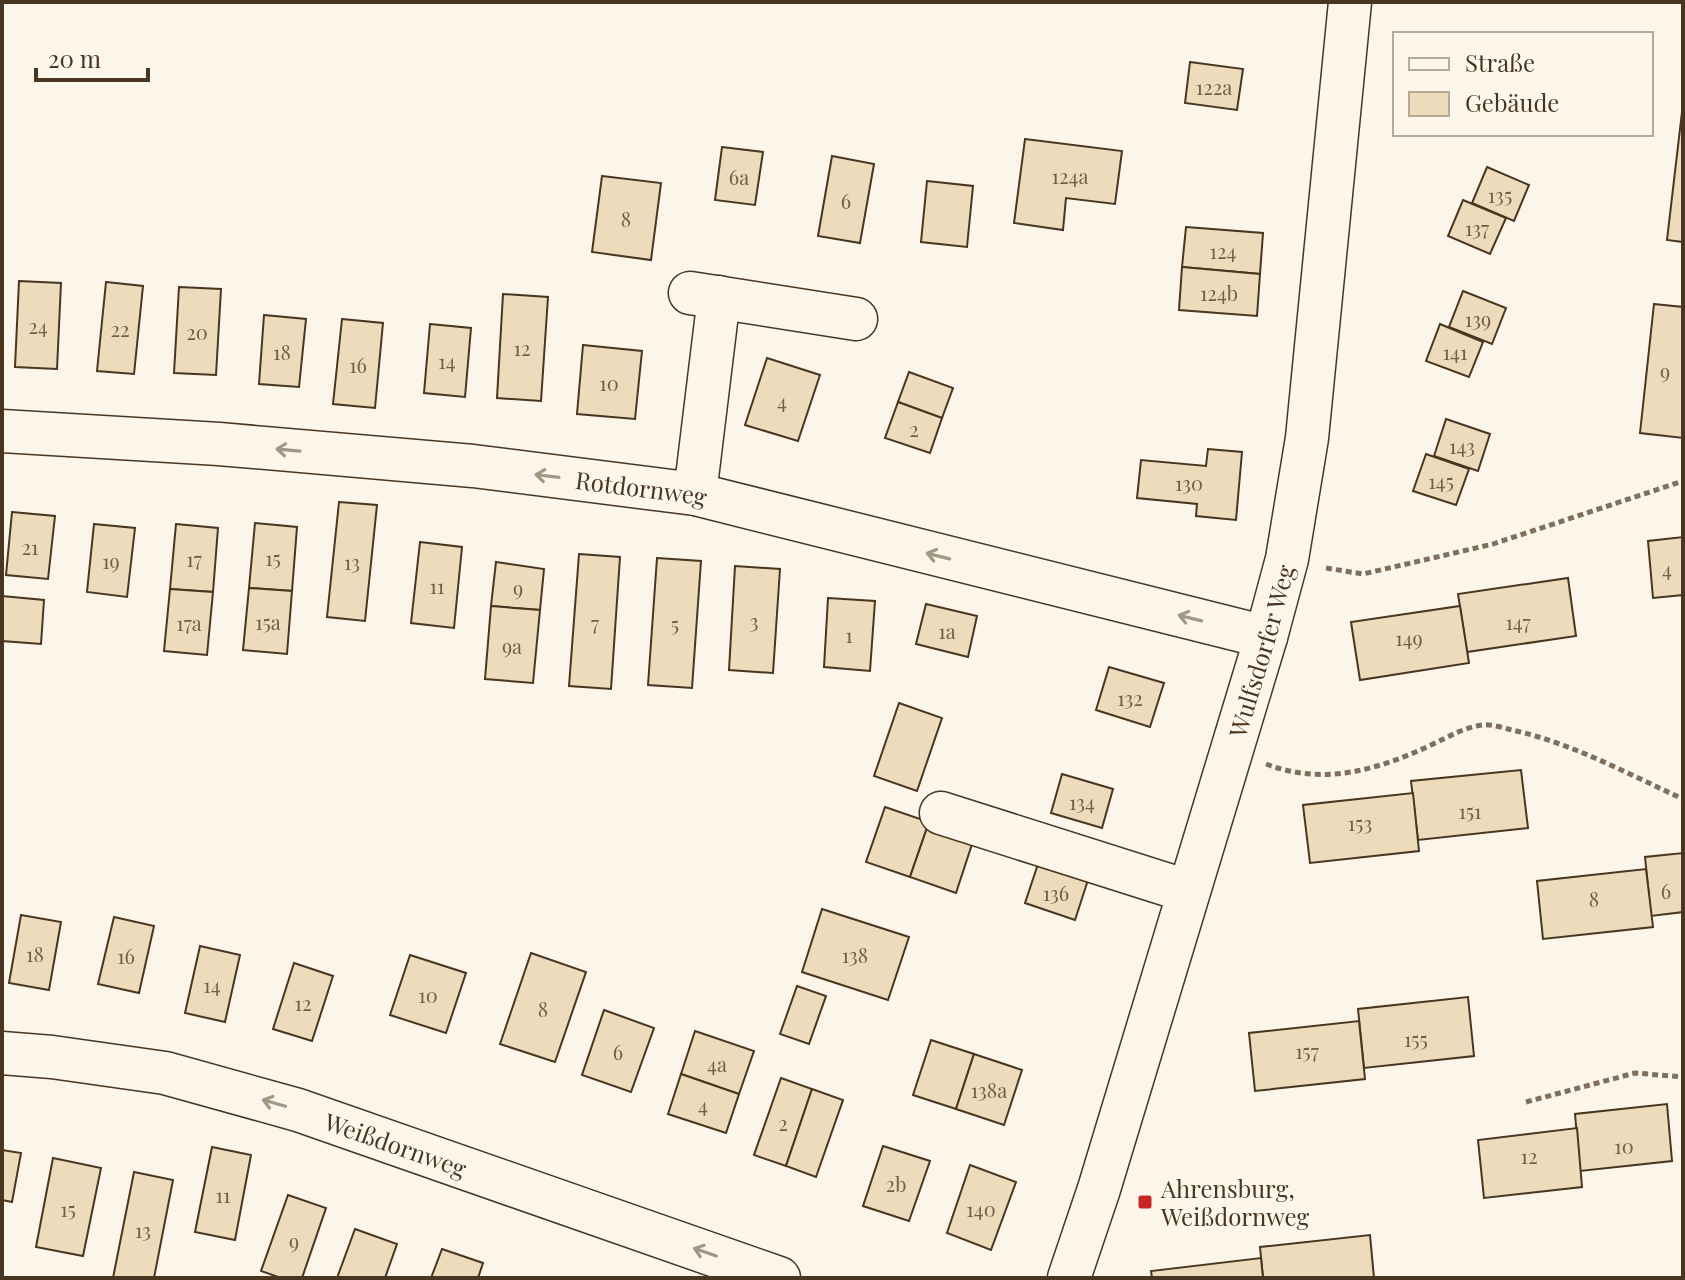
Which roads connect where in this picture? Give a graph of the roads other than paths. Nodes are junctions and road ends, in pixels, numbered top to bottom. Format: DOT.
graph roads {
  1 [pos="1350,2"];
  2 [pos="856,319"];
  3 [pos="2,431"];
  4 [pos="695,494"];
  5 [pos="1266,637"];
  6 [pos="941,813"];
  7 [pos="1187,891"];
  8 [pos="2,1053"];
  9 [pos="779,1278"];
  10 [pos="1069,1278"];
  1 -- 5 [label="street, Wulfsdorfer Weg"];
  2 -- 4 [label="street"];
  4 -- 3 [label="street, Rotdornweg, one-way"];
  5 -- 4 [label="street, Rotdornweg, one-way"];
  5 -- 7 [label="street, Wulfsdorfer Weg"];
  6 -- 7 [label="street"];
  7 -- 10 [label="street, Wulfsdorfer Weg"];
  9 -- 8 [label="street, Weißdornweg, one-way"];
}
